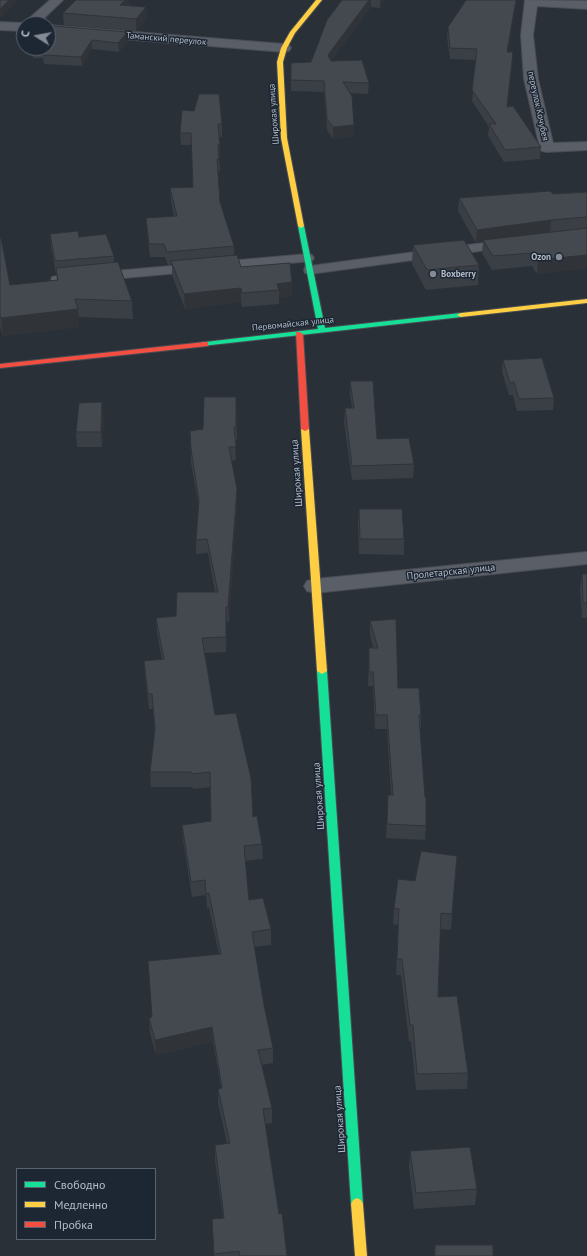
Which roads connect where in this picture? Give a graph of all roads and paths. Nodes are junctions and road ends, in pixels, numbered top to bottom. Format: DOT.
graph roads {
  1 [pos="57,0"];
  2 [pos="319,0"];
  3 [pos="531,1"];
  4 [pos="587,5"];
  5 [pos="39,16"];
  6 [pos="0,26"];
  7 [pos="16,27"];
  8 [pos="56,31"];
  9 [pos="284,48"];
  10 [pos="587,146"];
  11 [pos="519,243"];
  12 [pos="309,264"];
  13 [pos="57,280"];
  14 [pos="587,301"];
  15 [pos="322,331"];
  16 [pos="299,334"];
  17 [pos="0,366"];
  18 [pos="587,558"];
  19 [pos="316,586"];
  20 [pos="361,1256"];
  1 -- 5 [label="street"];
  2 -- 9 [label="street, Широкая улица"];
  3 -- 4 [label="street"];
  3 -- 10 [label="street, переулок Кочубея"];
  6 -- 7 [label="street"];
  8 -- 9 [label="street, Таманский переулок"];
  9 -- 12 [label="street, Широкая улица"];
  11 -- 12 [label="lane"];
  12 -- 13 [label="lane"];
  12 -- 15 [label="street, Широкая улица"];
  14 -- 15 [label="street, Первомайская улица"];
  15 -- 16 [label="street, Первомайская улица"];
  16 -- 17 [label="street, Первомайская улица"];
  16 -- 19 [label="street, Широкая улица"];
  18 -- 19 [label="street, Пролетарская улица"];
  19 -- 20 [label="street, Широкая улица"];
}
